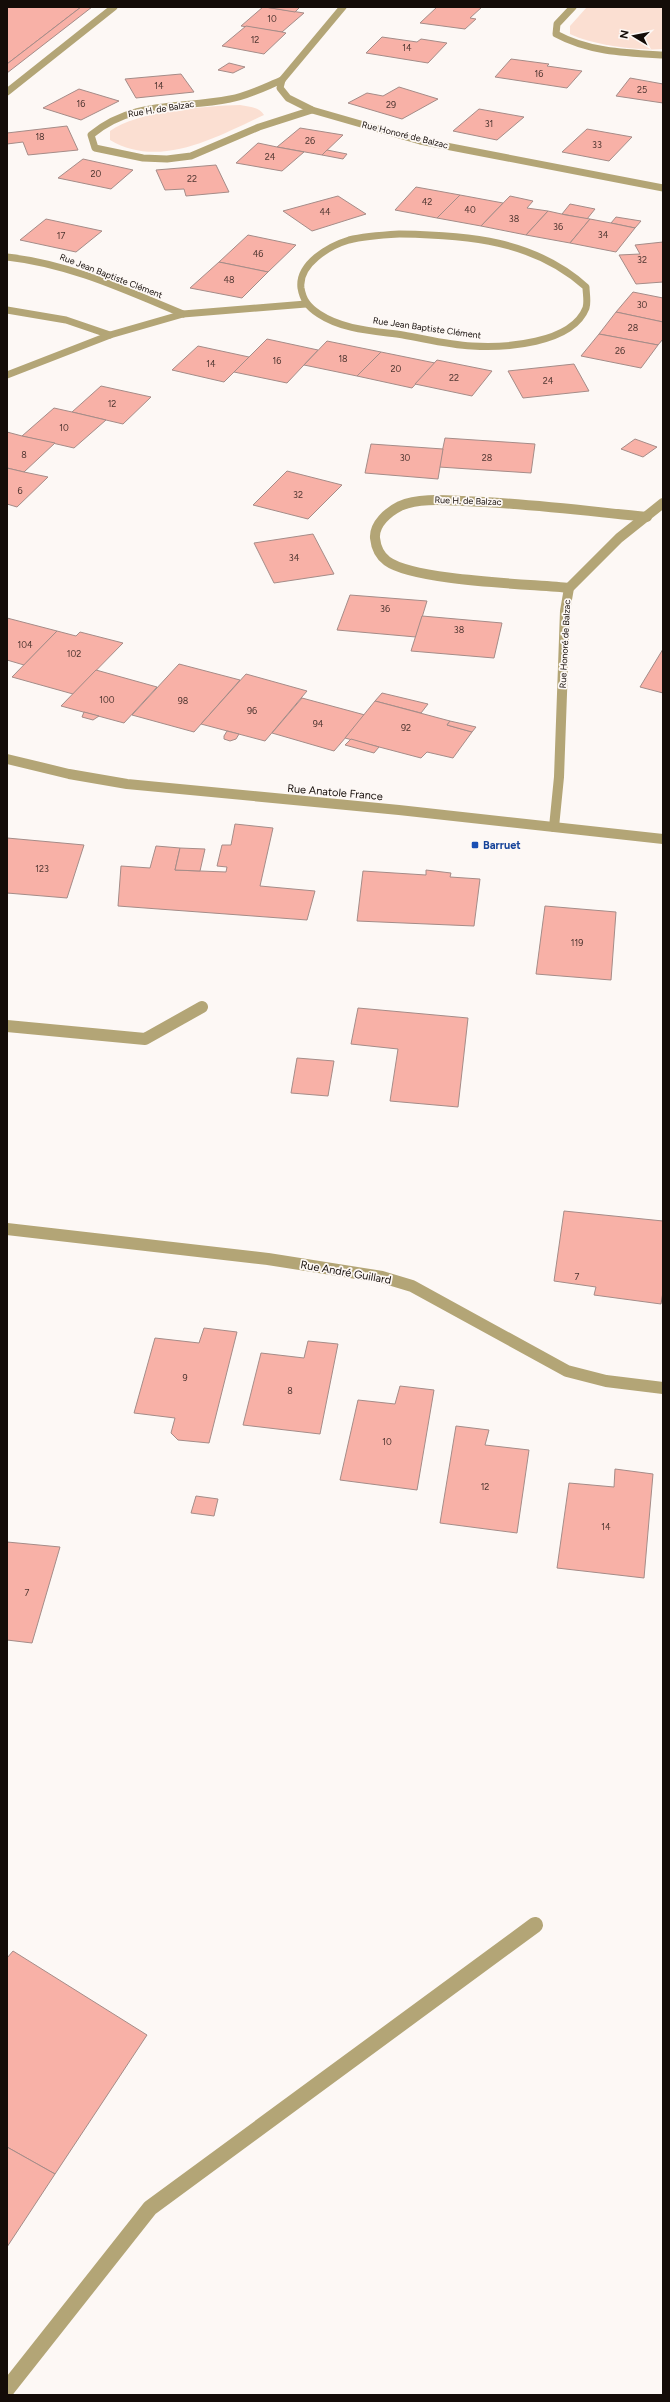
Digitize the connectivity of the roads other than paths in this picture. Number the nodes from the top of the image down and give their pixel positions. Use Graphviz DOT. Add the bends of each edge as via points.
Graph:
graph roads {
  1 [pos="114,7"];
  2 [pos="343,7"];
  3 [pos="573,7"];
  4 [pos="663,55"];
  5 [pos="282,80"];
  6 [pos="7,92"];
  7 [pos="312,110"];
  8 [pos="663,188"];
  9 [pos="7,257"];
  10 [pos="306,304"];
  11 [pos="7,310"];
  12 [pos="183,314"];
  13 [pos="110,335"];
  14 [pos="7,375"];
  15 [pos="663,503"];
  16 [pos="647,516"];
  17 [pos="569,588"];
  18 [pos="7,759"];
  19 [pos="554,827"];
  20 [pos="663,839"];
  21 [pos="202,1007"];
  22 [pos="7,1026"];
  23 [pos="7,1229"];
  24 [pos="663,1388"];
  25 [pos="535,1925"];
  26 [pos="7,2389"];
  1 -- 6 [label="street"];
  2 -- 5 [label="street"];
  3 -- 4 [label="street" via="557,24 556,34 566,41"];
  5 -- 7 [label="street, Rue Honoré de Balzac" via="280,88 288,98"];
  5 -- 7 [label="street, Rue H. de Balzac" via="233,99 125,114 102,123 91,135 95,148 142,159 169,159 193,155 243,133"];
  7 -- 8 [label="street, Rue Honoré de Balzac" via="420,141"];
  9 -- 12 [label="street, Rue Jean Baptiste Clément" via="27,258 64,267"];
  10 -- 10 [label="street, Rue Jean Baptiste Clément" via="319,315 370,330 471,346 500,346 538,341 566,330 579,319 586,307 586,287 545,257 515,248 456,237 392,234 354,239 331,247 314,260 302,273 299,287"];
  10 -- 12 [label="street, Rue Jean Baptiste Clément"];
  11 -- 13 [label="street" via="66,320"];
  12 -- 13 [label="street, Rue Jean Baptiste Clément"];
  13 -- 14 [label="street, Rue Jean Baptiste Clément"];
  15 -- 16 [label="street, Rue Honoré de Balzac"];
  16 -- 17 [label="street, Rue Honoré de Balzac" via="619,538"];
  16 -- 17 [label="street, Rue H. de Balzac" via="500,502 432,500 400,506 382,519 375,533 376,548 380,553 387,561 405,570 432,576"];
  17 -- 19 [label="street, Rue Honoré de Balzac" via="565,611 559,777"];
  18 -- 19 [label="street, Rue Anatole France" via="62,773 127,784"];
  19 -- 20 [label="street, Rue Anatole France"];
  21 -- 22 [label="street" via="145,1039"];
  23 -- 24 [label="street, Rue André Guillard" via="268,1259 382,1277 412,1286 567,1371 606,1381"];
  25 -- 26 [label="street" via="150,2208"];
}
